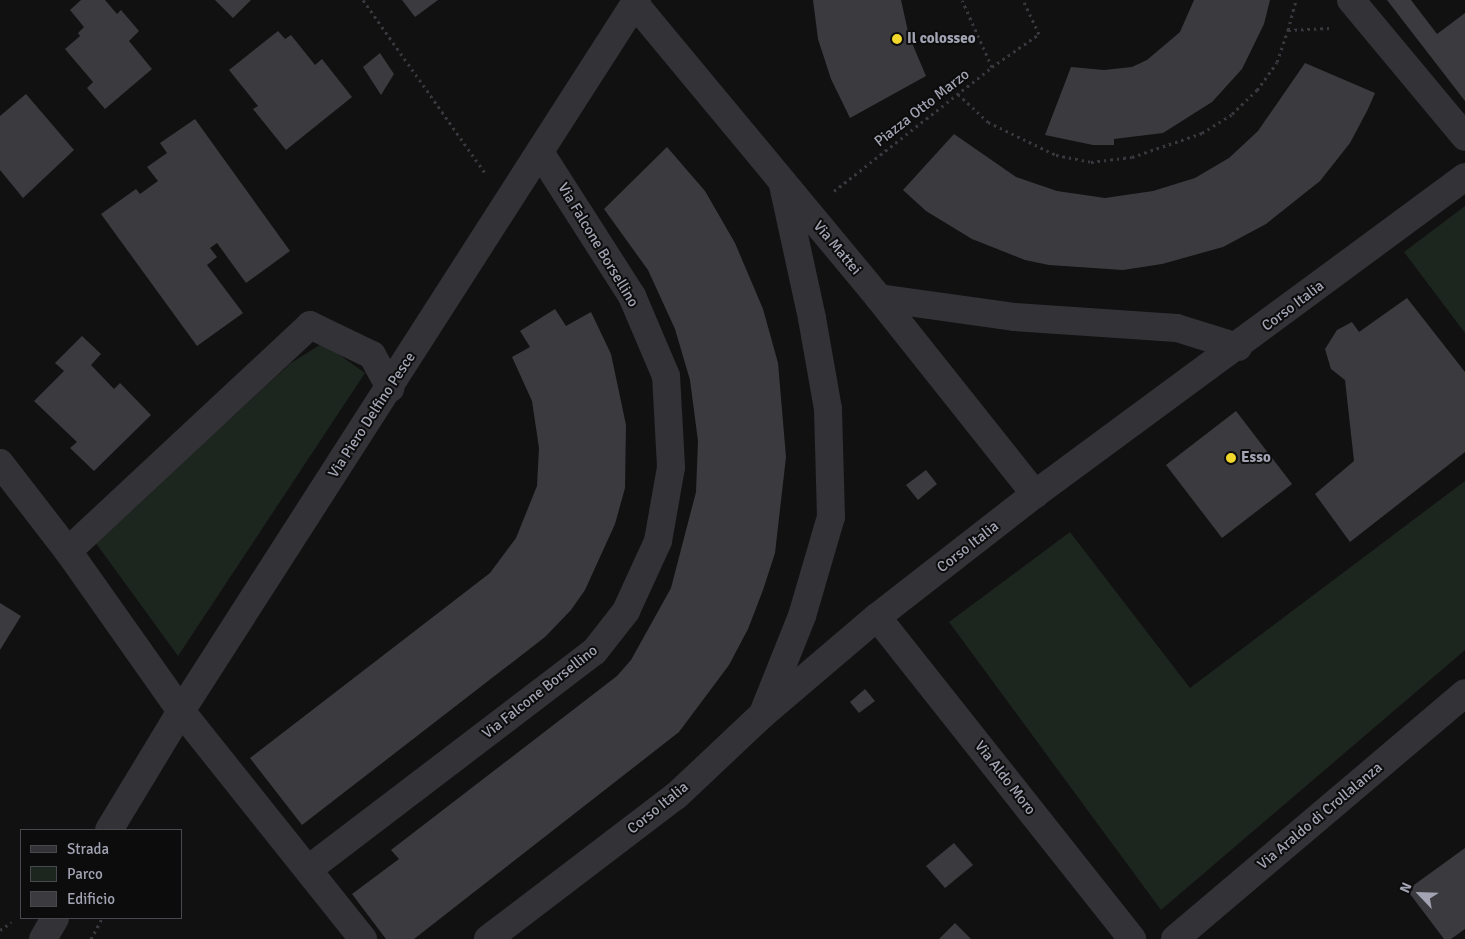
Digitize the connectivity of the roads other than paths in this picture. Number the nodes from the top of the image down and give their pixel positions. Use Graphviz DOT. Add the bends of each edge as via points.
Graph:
graph roads {
  1 [pos="1351,0"];
  2 [pos="636,2"];
  3 [pos="1465,137"];
  4 [pos="540,152"];
  5 [pos="1465,177"];
  6 [pos="782,181"];
  7 [pos="879,298"];
  8 [pos="1238,347"];
  9 [pos="390,388"];
  10 [pos="0,463"];
  11 [pos="1036,494"];
  12 [pos="68,552"];
  13 [pos="877,617"];
  14 [pos="1465,693"];
  15 [pos="181,711"];
  16 [pos="763,714"];
  17 [pos="110,829"];
  18 [pos="310,868"];
  19 [pos="54,919"];
  20 [pos="43,939"];
  21 [pos="363,939"];
  22 [pos="488,939"];
  23 [pos="1132,939"];
  24 [pos="1175,939"];
  1 -- 3 [label="street"];
  2 -- 4 [label="street, Via Piero Delfino Pesce"];
  2 -- 6 [label="street, Via Mattei"];
  4 -- 9 [label="street, Via Piero Delfino Pesce"];
  4 -- 18 [label="street, Via Falcone Borsellino" via="632,296 666,376 672,467 658,541 626,611 594,652"];
  5 -- 8 [label="street, Corso Italia"];
  6 -- 7 [label="street, Via Mattei"];
  6 -- 16 [label="street" via="828,408 831,517 802,616"];
  7 -- 8 [label="street" via="1014,318 1177,328"];
  7 -- 11 [label="street, Via Mattei"];
  8 -- 11 [label="street, Corso Italia"];
  9 -- 12 [label="street" via="372,354 310,325"];
  9 -- 15 [label="street, Via Piero Delfino Pesce"];
  10 -- 12 [label="street"];
  11 -- 13 [label="street, Corso Italia"];
  12 -- 15 [label="street"];
  13 -- 16 [label="street, Corso Italia"];
  13 -- 23 [label="street, Via Aldo Moro"];
  14 -- 24 [label="street, Via Araldo di Crollalanza"];
  15 -- 17 [label="street, Via Piero Delfino Pesce"];
  15 -- 18 [label="street"];
  16 -- 22 [label="street, Corso Italia" via="676,796"];
  18 -- 21 [label="street"];
  19 -- 20 [label="street"];
}
